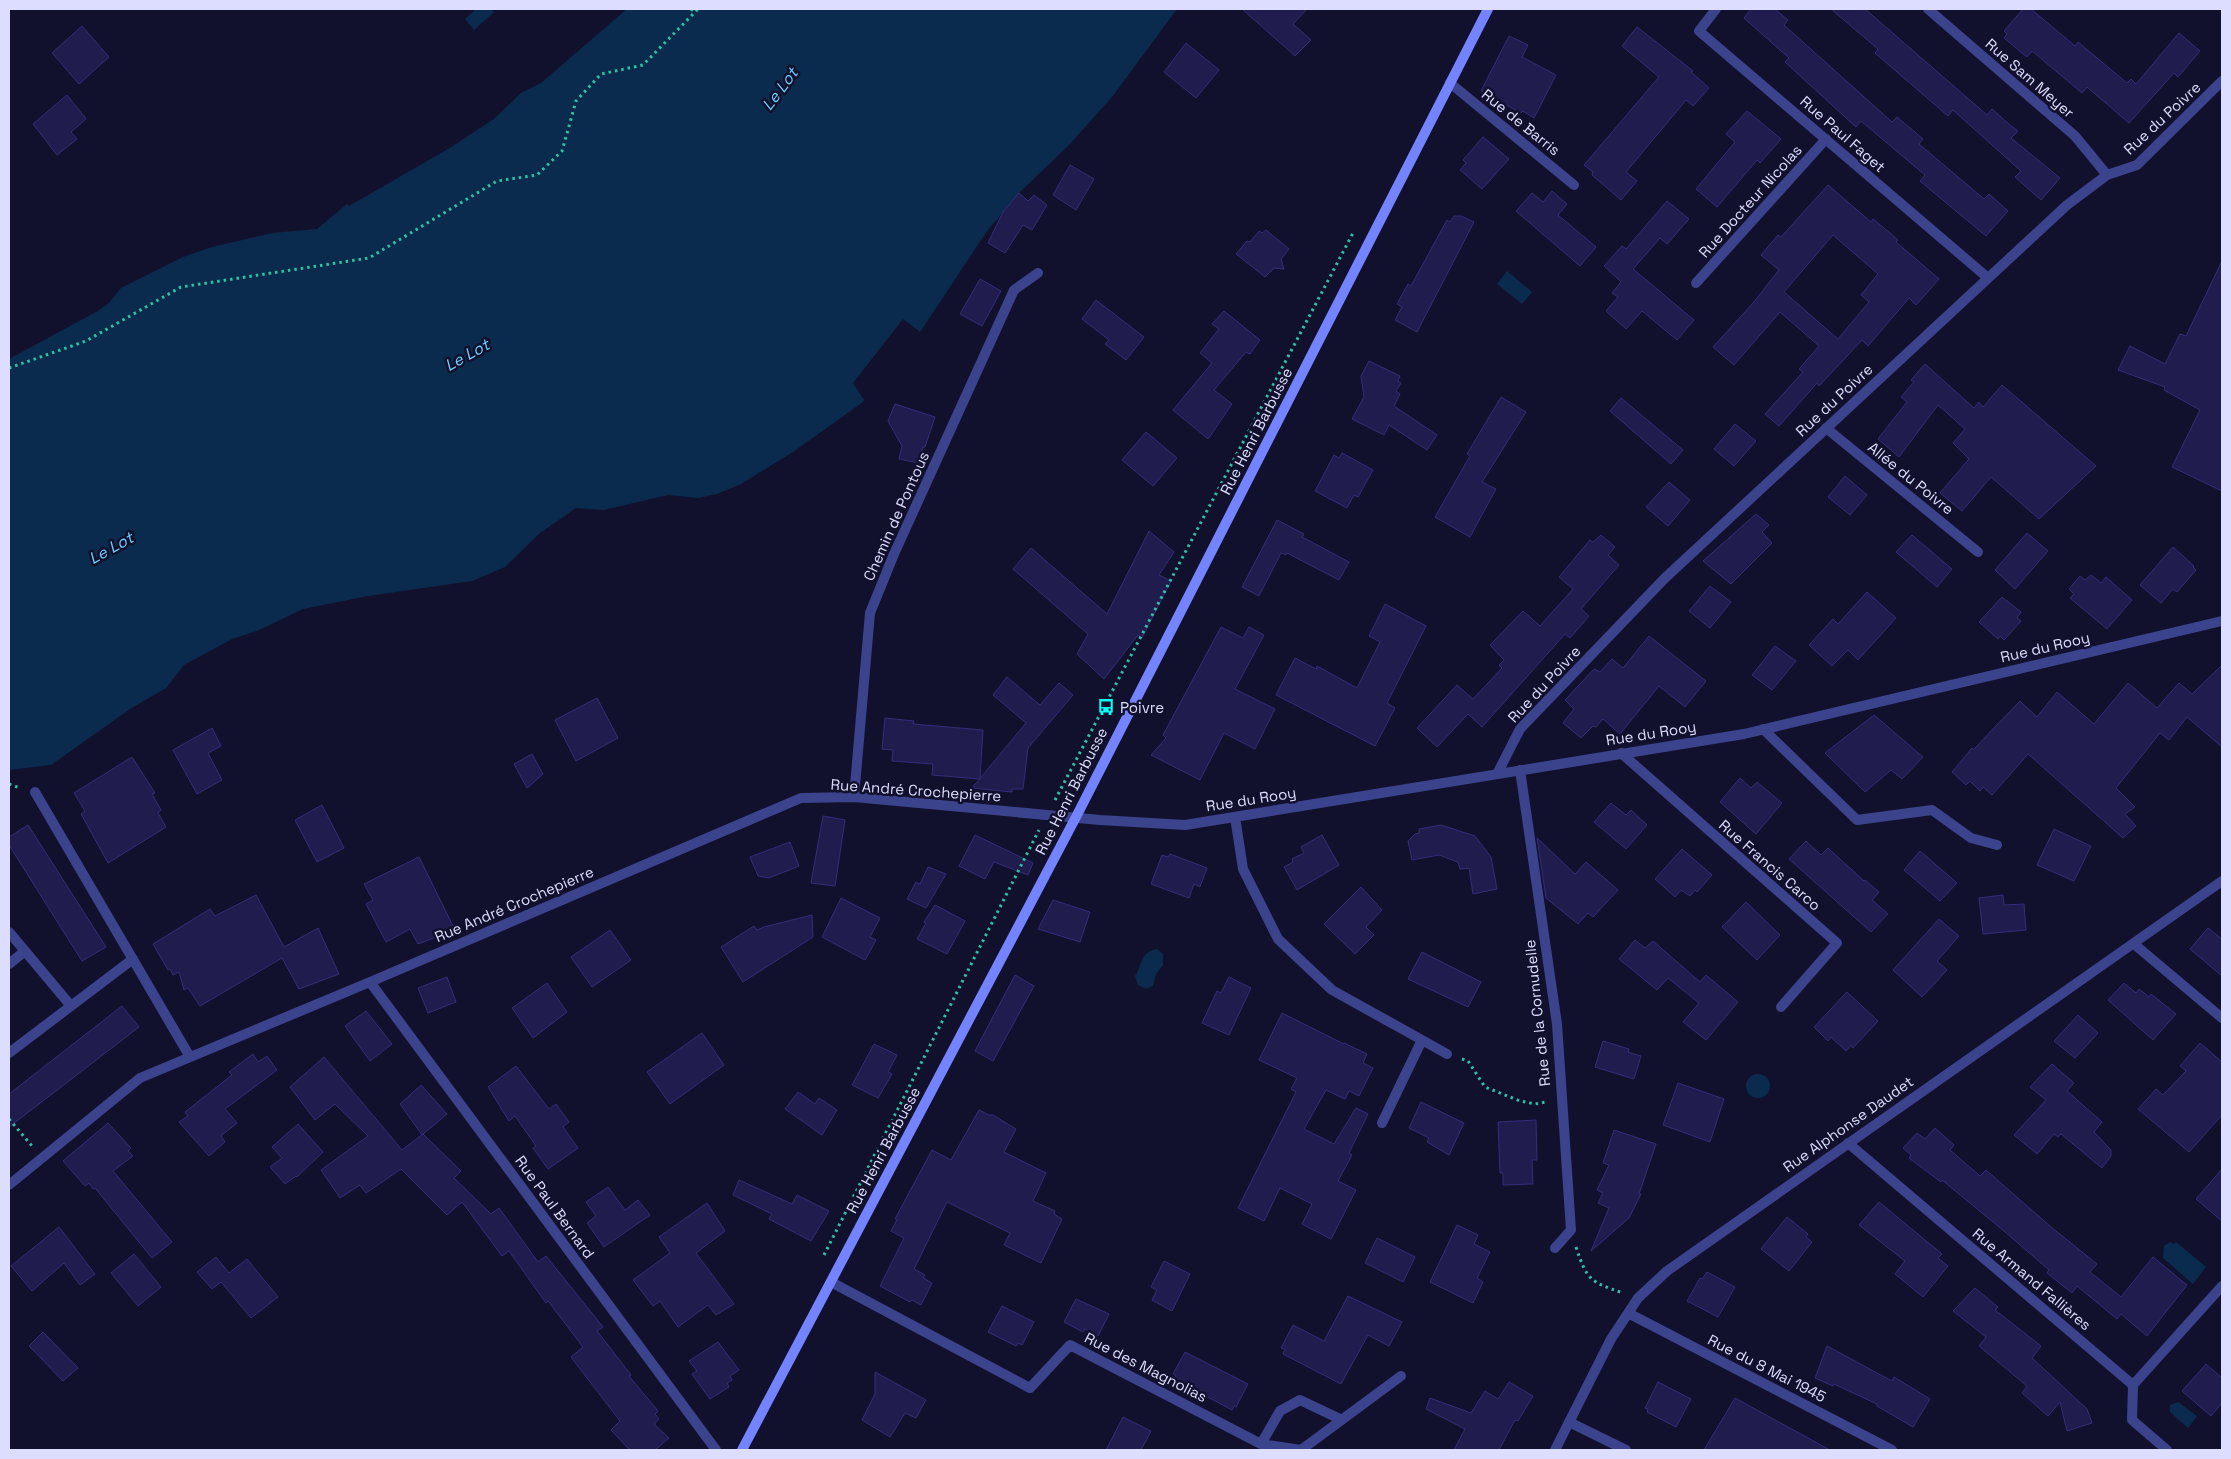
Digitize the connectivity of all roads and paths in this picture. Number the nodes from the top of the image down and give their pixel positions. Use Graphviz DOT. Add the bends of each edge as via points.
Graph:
graph roads {
  1 [pos="691,9"];
  2 [pos="698,9"];
  3 [pos="1488,9"];
  4 [pos="1716,9"];
  5 [pos="1928,9"];
  6 [pos="695,12"];
  7 [pos="2222,81"];
  8 [pos="1450,83"];
  9 [pos="1826,139"];
  10 [pos="2107,176"];
  11 [pos="1574,185"];
  12 [pos="1356,228"];
  13 [pos="1038,273"];
  14 [pos="1988,278"];
  15 [pos="1696,283"];
  16 [pos="9,368"];
  17 [pos="1826,428"];
  18 [pos="1978,552"];
  19 [pos="2222,620"];
  20 [pos="1763,729"];
  21 [pos="1621,753"];
  22 [pos="1520,770"];
  23 [pos="1497,774"];
  24 [pos="35,792"];
  25 [pos="854,797"];
  26 [pos="1047,814"];
  27 [pos="1076,817"];
  28 [pos="1235,817"];
  29 [pos="1998,845"];
  30 [pos="2222,881"];
  31 [pos="9,932"];
  32 [pos="2134,944"];
  33 [pos="25,951"];
  34 [pos="133,959"];
  35 [pos="9,964"];
  36 [pos="370,982"];
  37 [pos="71,1006"];
  38 [pos="1781,1007"];
  39 [pos="2222,1018"];
  40 [pos="1422,1040"];
  41 [pos="9,1053"];
  42 [pos="1447,1054"];
  43 [pos="190,1057"];
  44 [pos="1562,1098"];
  45 [pos="9,1118"];
  46 [pos="1382,1122"];
  47 [pos="1848,1143"];
  48 [pos="42,1157"];
  49 [pos="9,1185"];
  50 [pos="1571,1230"];
  51 [pos="1555,1248"];
  52 [pos="823,1256"];
  53 [pos="831,1282"];
  54 [pos="2222,1286"];
  55 [pos="1638,1298"];
  56 [pos="1628,1313"];
  57 [pos="1401,1376"];
  58 [pos="2134,1385"];
  59 [pos="1340,1419"];
  60 [pos="1569,1422"];
  61 [pos="1262,1444"];
  62 [pos="716,1450"];
  63 [pos="742,1450"];
  64 [pos="1555,1450"];
  65 [pos="1626,1450"];
  66 [pos="1892,1450"];
  67 [pos="2167,1450"];
  1 -- 6 [label="path"];
  2 -- 6 [label="path"];
  3 -- 8 [label="main road, Rue Henri Barbusse"];
  4 -- 9 [label="street, Rue Paul Faget" via="1699,31"];
  5 -- 10 [label="street, Rue Sam Meyer" via="2074,136"];
  6 -- 16 [label="path" via="643,65 601,74 576,101 562,151 537,175 497,181 369,258 181,287 86,341"];
  7 -- 10 [label="street, Rue du Poivre" via="2136,165"];
  8 -- 11 [label="street, Rue de Barris"];
  8 -- 27 [label="main road, Rue Henri Barbusse"];
  9 -- 14 [label="street, Rue Paul Faget"];
  9 -- 15 [label="street, Rue Docteur Nicolas"];
  10 -- 14 [label="street, Rue du Poivre" via="2067,205"];
  12 -- 26 [label="path"];
  13 -- 25 [label="street, Chemin de Pontous" via="1014,290 870,613"];
  14 -- 17 [label="street, Rue du Poivre"];
  17 -- 18 [label="street, Allée du Poivre"];
  17 -- 23 [label="street, Rue du Poivre" via="1665,578 1520,729"];
  19 -- 20 [label="street, Rue du Rooy"];
  20 -- 21 [label="street, Rue du Rooy"];
  20 -- 29 [label="street" via="1856,820 1932,810 1971,838"];
  21 -- 22 [label="street, Rue du Rooy"];
  21 -- 38 [label="street, Rue Francis Carco" via="1837,944"];
  22 -- 23 [label="street, Rue du Rooy"];
  22 -- 44 [label="street, Rue de la Cornudelle" via="1556,1024"];
  23 -- 28 [label="street, Rue du Rooy"];
  24 -- 34 [label="street"];
  25 -- 26 [label="street, Rue André Crochepierre"];
  25 -- 36 [label="street, Rue André Crochepierre" via="801,798"];
  26 -- 27 [label="street, Rue André Crochepierre"];
  26 -- 52 [label="path"];
  27 -- 28 [label="street, Rue du Rooy" via="1185,825"];
  27 -- 53 [label="main road, Rue Henri Barbusse"];
  28 -- 40 [label="street" via="1243,869 1278,939 1332,990"];
  30 -- 32 [label="street, Rue Alphonse Daudet"];
  31 -- 33 [label="street"];
  32 -- 39 [label="street"];
  32 -- 47 [label="street, Rue Alphonse Daudet"];
  33 -- 35 [label="street"];
  33 -- 37 [label="street"];
  34 -- 37 [label="street"];
  34 -- 43 [label="street"];
  36 -- 43 [label="street, Rue André Crochepierre"];
  36 -- 62 [label="street, Rue Paul Bernard"];
  37 -- 41 [label="street"];
  40 -- 42 [label="street"];
  40 -- 46 [label="street"];
  42 -- 44 [label="path" via="1468,1061 1485,1086 1507,1097 1535,1104"];
  43 -- 48 [label="street, Rue André Crochepierre" via="140,1078"];
  44 -- 50 [label="street, Rue de la Cornudelle"];
  45 -- 48 [label="path"];
  47 -- 55 [label="street, Rue Alphonse Daudet" via="1667,1271"];
  47 -- 58 [label="street, Rue Armand Fallières"];
  48 -- 49 [label="street, Rue André Crochepierre"];
  50 -- 51 [label="street"];
  50 -- 55 [label="path" via="1588,1276 1595,1283"];
  53 -- 61 [label="street, Rue des Magnolias" via="1030,1388 1070,1345"];
  53 -- 63 [label="main road, Rue Henri Barbusse"];
  54 -- 58 [label="street"];
  55 -- 56 [label="street, Rue Alphonse Daudet"];
  56 -- 60 [label="street, Rue Alphonse Daudet" via="1611,1339"];
  56 -- 66 [label="street, Rue du 8 Mai 1945"];
  57 -- 59 [label="street, Rue des Magnolias"];
  58 -- 67 [label="street" via="2132,1420"];
  59 -- 61 [label="street, Rue des Magnolias" via="1301,1450"];
  59 -- 61 [label="street" via="1300,1400 1280,1411"];
  60 -- 64 [label="street, Rue Alphonse Daudet"];
  60 -- 65 [label="street"];
}
